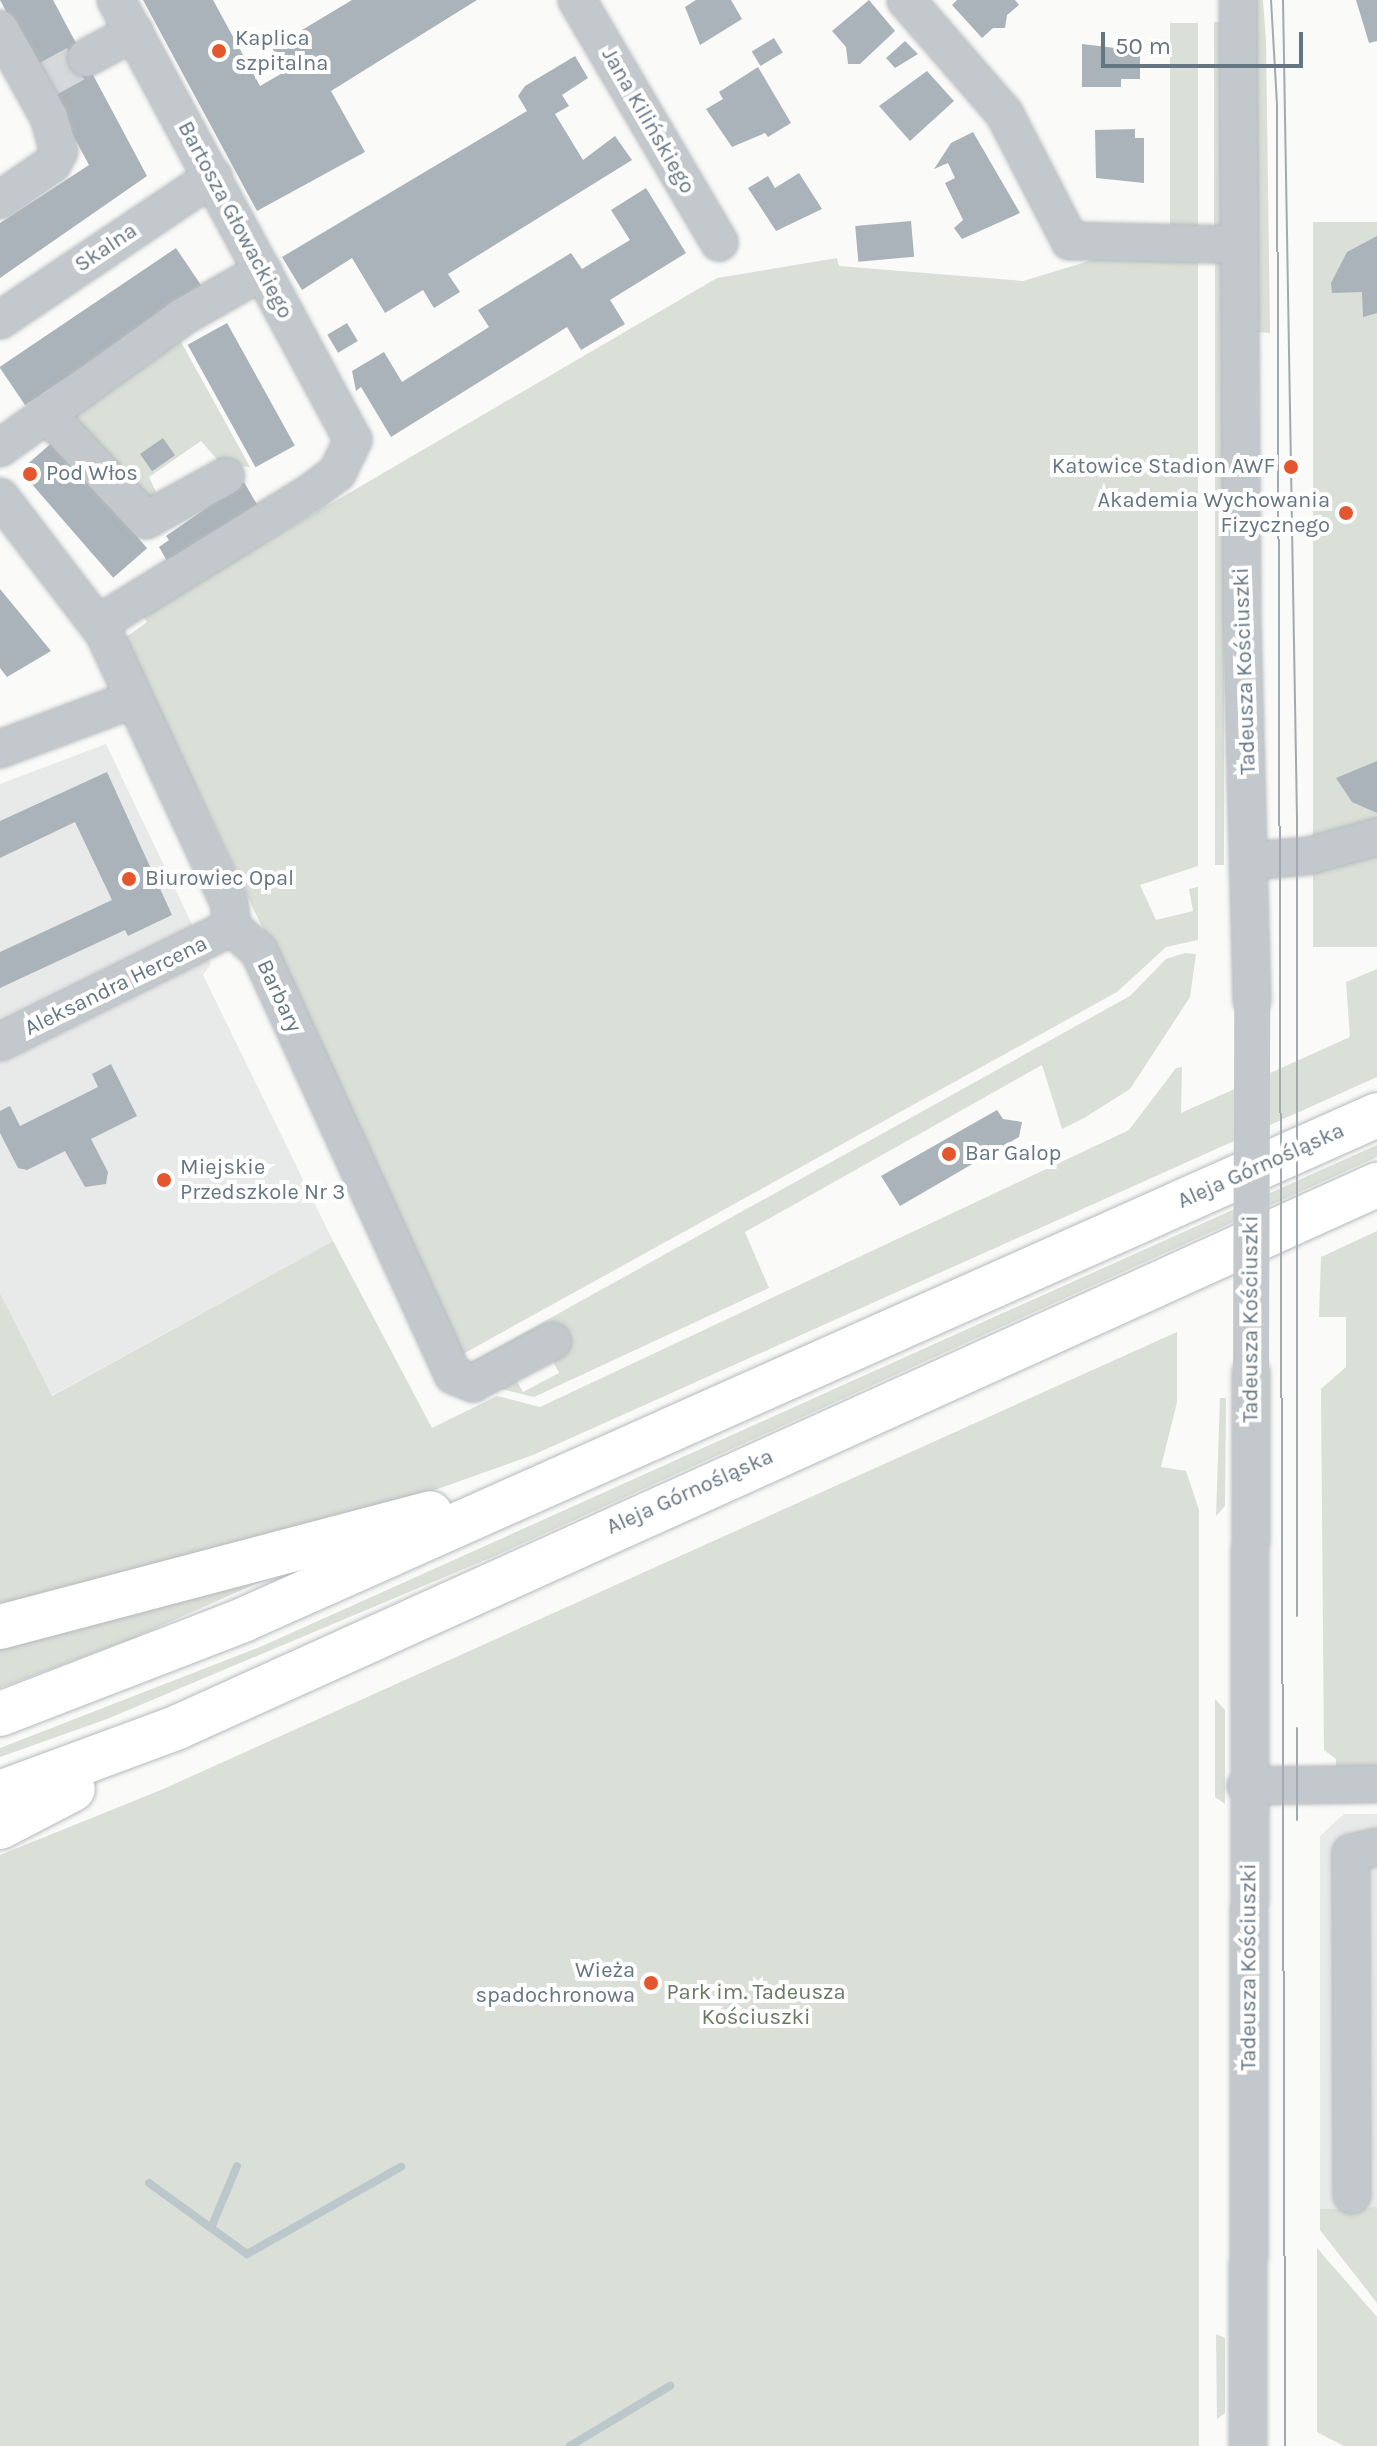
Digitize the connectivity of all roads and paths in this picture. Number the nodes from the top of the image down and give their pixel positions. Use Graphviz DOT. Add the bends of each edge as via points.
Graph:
graph roads {
  1 [pos="116,0"];
  2 [pos="577,0"];
  3 [pos="906,0"];
  4 [pos="1238,0"];
  5 [pos="0,29"];
  6 [pos="134,32"];
  7 [pos="86,58"];
  8 [pos="213,177"];
  9 [pos="0,200"];
  10 [pos="719,242"];
  11 [pos="1240,245"];
  12 [pos="263,271"];
  13 [pos="0,320"];
  14 [pos="46,413"];
  15 [pos="0,448"];
  16 [pos="226,476"];
  17 [pos="0,497"];
  18 [pos="98,624"];
  19 [pos="134,699"];
  20 [pos="0,749"];
  21 [pos="1377,837"];
  22 [pos="1251,861"];
  23 [pos="232,927"];
  24 [pos="0,1042"];
  25 [pos="1377,1115"];
  26 [pos="1377,1185"];
  27 [pos="553,1341"];
  28 [pos="567,1476"];
  29 [pos="0,1627"];
  30 [pos="0,1714"];
  31 [pos="178,1727"];
  32 [pos="1377,1784"];
  33 [pos="1246,1786"];
  34 [pos="0,1793"];
  35 [pos="0,1827"];
  36 [pos="1377,1847"];
  37 [pos="1365,2106"];
  38 [pos="1352,2195"];
  39 [pos="1248,2446"];
  1 -- 6 [label="street, Bartosza Głowackiego"];
  2 -- 10 [label="street, Jana Kilińskiego"];
  3 -- 11 [label="street" via="1004,113 1070,241"];
  4 -- 11 [label="street, Tadeusza Kościuszki"];
  5 -- 9 [label="street" via="38,84 54,129 57,159"];
  6 -- 7 [label="street"];
  6 -- 8 [label="street, Bartosza Głowackiego"];
  8 -- 12 [label="street, Bartosza Głowackiego"];
  8 -- 13 [label="street, Skalna"];
  11 -- 22 [label="street, Tadeusza Kościuszki"];
  12 -- 14 [label="street" via="182,317"];
  12 -- 18 [label="street, Bartosza Głowackiego" via="353,440 337,473 313,491"];
  14 -- 15 [label="street"];
  14 -- 16 [label="street" via="146,520"];
  17 -- 18 [label="street"];
  18 -- 19 [label="street"];
  19 -- 20 [label="street"];
  19 -- 23 [label="street" via="229,902"];
  21 -- 22 [label="street" via="1308,856"];
  22 -- 33 [label="street, Tadeusza Kościuszki, bridge"];
  23 -- 24 [label="street, Aleksandra Hercena"];
  23 -- 27 [label="street, Barbary" via="259,951 453,1375 473,1383"];
  25 -- 28 [label="highway, Aleja Górnośląska"];
  26 -- 31 [label="highway, Aleja Górnośląska"];
  28 -- 29 [label="highway"];
  28 -- 30 [label="highway, Aleja Górnośląska" via="142,1662"];
  31 -- 34 [label="highway, Aleja Górnośląska"];
  31 -- 35 [label="highway"];
  32 -- 33 [label="street"];
  33 -- 39 [label="street, Tadeusza Kościuszki"];
  36 -- 37 [label="street" via="1351,1853"];
  37 -- 38 [label="street"];
}
